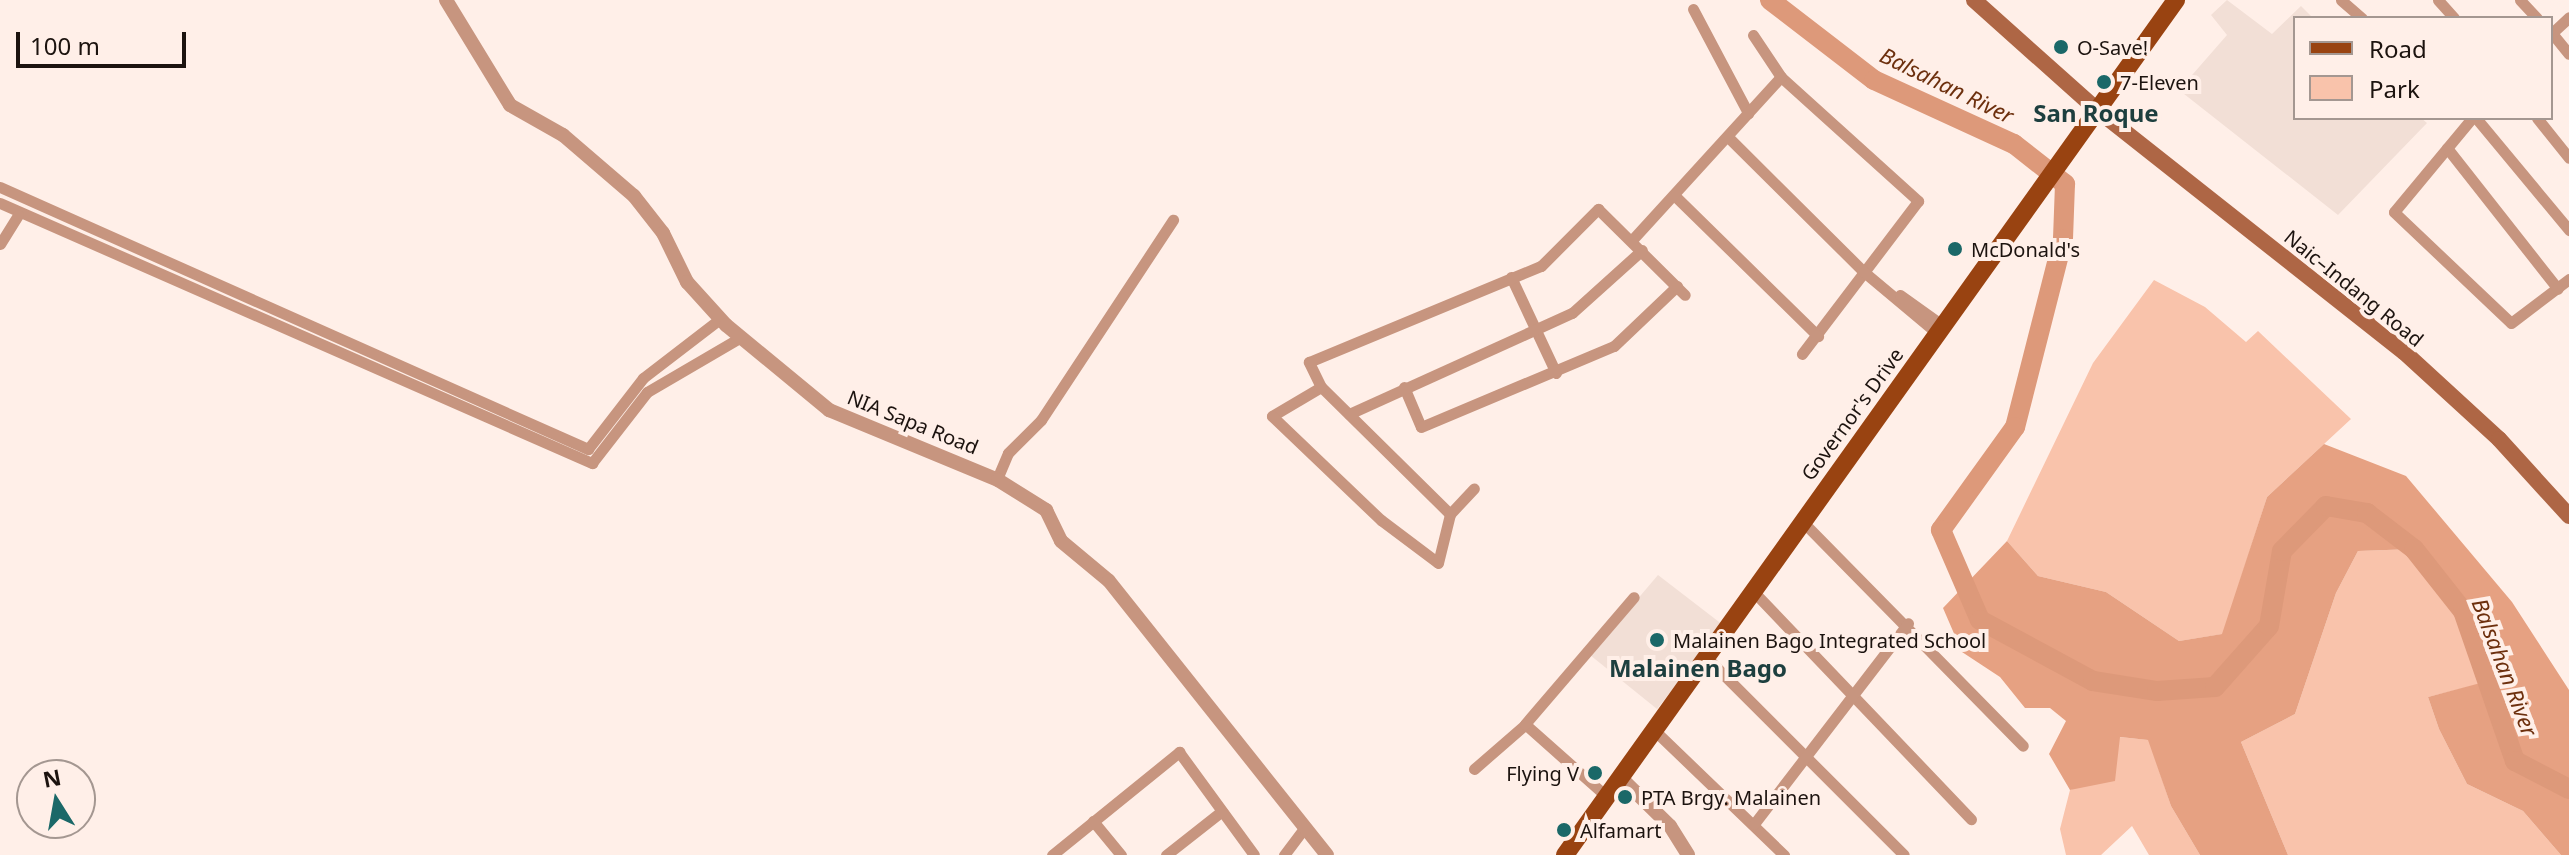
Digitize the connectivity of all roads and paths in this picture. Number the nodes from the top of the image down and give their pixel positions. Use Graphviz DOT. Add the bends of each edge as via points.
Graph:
graph roads {
  1 [pos="446,0"];
  2 [pos="1974,0"];
  3 [pos="2176,0"];
  4 [pos="2341,0"];
  5 [pos="2438,0"];
  6 [pos="2520,0"];
  7 [pos="1693,9"];
  8 [pos="2360,16"];
  9 [pos="2452,16"];
  10 [pos="2535,16"];
  11 [pos="2569,17"];
  12 [pos="2553,31"];
  13 [pos="1753,35"];
  14 [pos="2553,35"];
  15 [pos="2569,54"];
  16 [pos="1781,77"];
  17 [pos="2096,109"];
  18 [pos="1748,113"];
  19 [pos="2472,120"];
  20 [pos="2476,120"];
  21 [pos="2539,120"];
  22 [pos="1728,137"];
  23 [pos="2447,148"];
  24 [pos="2569,158"];
  25 [pos="0,187"];
  26 [pos="1676,197"];
  27 [pos="0,203"];
  28 [pos="18,215"];
  29 [pos="1173,220"];
  30 [pos="2569,230"];
  31 [pos="1632,240"];
  32 [pos="0,244"];
  33 [pos="1642,250"];
  34 [pos="1864,272"];
  35 [pos="1511,277"];
  36 [pos="2569,279"];
  37 [pos="2558,289"];
  38 [pos="720,319"];
  39 [pos="1934,325"];
  40 [pos="1535,330"];
  41 [pos="1818,336"];
  42 [pos="741,337"];
  43 [pos="1802,354"];
  44 [pos="651,371"];
  45 [pos="1556,373"];
  46 [pos="662,384"];
  47 [pos="1321,387"];
  48 [pos="1404,387"];
  49 [pos="1349,414"];
  50 [pos="588,449"];
  51 [pos="592,463"];
  52 [pos="997,479"];
  53 [pos="1474,488"];
  54 [pos="1450,514"];
  55 [pos="2569,516"];
  56 [pos="1802,521"];
  57 [pos="1752,590"];
  58 [pos="1634,597"];
  59 [pos="1908,623"];
  60 [pos="1705,656"];
  61 [pos="1854,693"];
  62 [pos="1527,723"];
  63 [pos="1653,729"];
  64 [pos="2023,746"];
  65 [pos="1806,757"];
  66 [pos="1474,769"];
  67 [pos="1620,777"];
  68 [pos="1606,796"];
  69 [pos="1222,811"];
  70 [pos="1971,819"];
  71 [pos="1093,821"];
  72 [pos="1754,824"];
  73 [pos="1305,827"];
  74 [pos="1323,854"];
  75 [pos="1052,855"];
  76 [pos="1121,855"];
  77 [pos="1166,855"];
  78 [pos="1254,855"];
  79 [pos="1284,855"];
  80 [pos="1565,855"];
  81 [pos="1688,855"];
  82 [pos="1784,855"];
  83 [pos="1904,855"];
  1 -- 38 [label="street, NIA Sapa Road" via="510,105 563,135 634,196 663,233 687,282"];
  2 -- 17 [label="main road, Naic–Indang Road"];
  3 -- 17 [label="main road, Governor's Drive"];
  4 -- 8 [label="street"];
  5 -- 9 [label="street"];
  6 -- 10 [label="street"];
  7 -- 18 [label="street"];
  11 -- 12 [label="street"];
  13 -- 16 [label="street"];
  14 -- 15 [label="street"];
  16 -- 18 [label="street"];
  16 -- 34 [label="street" via="1918,201"];
  17 -- 39 [label="main road, Governor's Drive"];
  17 -- 55 [label="main road, Naic–Indang Road" via="2404,352 2499,439"];
  18 -- 22 [label="street"];
  19 -- 23 [label="street"];
  20 -- 30 [label="street"];
  21 -- 24 [label="street"];
  22 -- 26 [label="street"];
  22 -- 34 [label="street"];
  23 -- 37 [label="street"];
  23 -- 37 [label="street" via="2394,212 2511,323"];
  25 -- 50 [label="street"];
  26 -- 31 [label="street"];
  26 -- 41 [label="street"];
  27 -- 28 [label="street"];
  28 -- 32 [label="street"];
  28 -- 51 [label="street" via="131,258"];
  29 -- 52 [label="street" via="1041,420 1008,453"];
  31 -- 33 [label="street"];
  31 -- 35 [label="street" via="1598,209 1541,266"];
  33 -- 40 [label="street" via="1572,313"];
  33 -- 45 [label="street" via="1681,290 1614,346"];
  34 -- 39 [label="street"];
  34 -- 41 [label="street"];
  35 -- 40 [label="street"];
  35 -- 47 [label="street" via="1309,362"];
  36 -- 37 [label="street"];
  38 -- 42 [label="street, NIA Sapa Road"];
  38 -- 44 [label="street"];
  39 -- 56 [label="main road, Governor's Drive"];
  40 -- 45 [label="street"];
  40 -- 48 [label="street"];
  41 -- 43 [label="street"];
  42 -- 46 [label="street"];
  42 -- 52 [label="street, NIA Sapa Road" via="829,410"];
  44 -- 46 [label="street"];
  44 -- 50 [label="street"];
  45 -- 48 [label="street" via="1421,427"];
  46 -- 51 [label="street" via="647,392"];
  47 -- 49 [label="street"];
  47 -- 54 [label="street" via="1272,416 1381,520 1438,563"];
  48 -- 49 [label="street"];
  49 -- 54 [label="street"];
  50 -- 51 [label="street"];
  52 -- 73 [label="street, NIA Sapa Road" via="1046,510 1061,541 1109,581"];
  53 -- 54 [label="street"];
  56 -- 57 [label="main road, Governor's Drive"];
  56 -- 59 [label="street"];
  57 -- 60 [label="main road, Governor's Drive"];
  57 -- 61 [label="street"];
  58 -- 62 [label="street"];
  59 -- 61 [label="street"];
  59 -- 64 [label="street"];
  60 -- 63 [label="main road, Governor's Drive"];
  60 -- 65 [label="street"];
  61 -- 65 [label="street"];
  61 -- 70 [label="street"];
  62 -- 66 [label="street"];
  62 -- 68 [label="street"];
  63 -- 67 [label="main road, Governor's Drive"];
  63 -- 72 [label="street"];
  65 -- 72 [label="street"];
  65 -- 83 [label="street"];
  67 -- 68 [label="main road, Governor's Drive"];
  67 -- 81 [label="street" via="1670,826"];
  68 -- 80 [label="main road, Governor's Drive"];
  69 -- 71 [label="street" via="1179,752"];
  69 -- 77 [label="street"];
  69 -- 78 [label="street"];
  71 -- 75 [label="street"];
  71 -- 76 [label="street"];
  72 -- 82 [label="street"];
  73 -- 74 [label="street, NIA Sapa Road"];
  73 -- 79 [label="street"];
}
